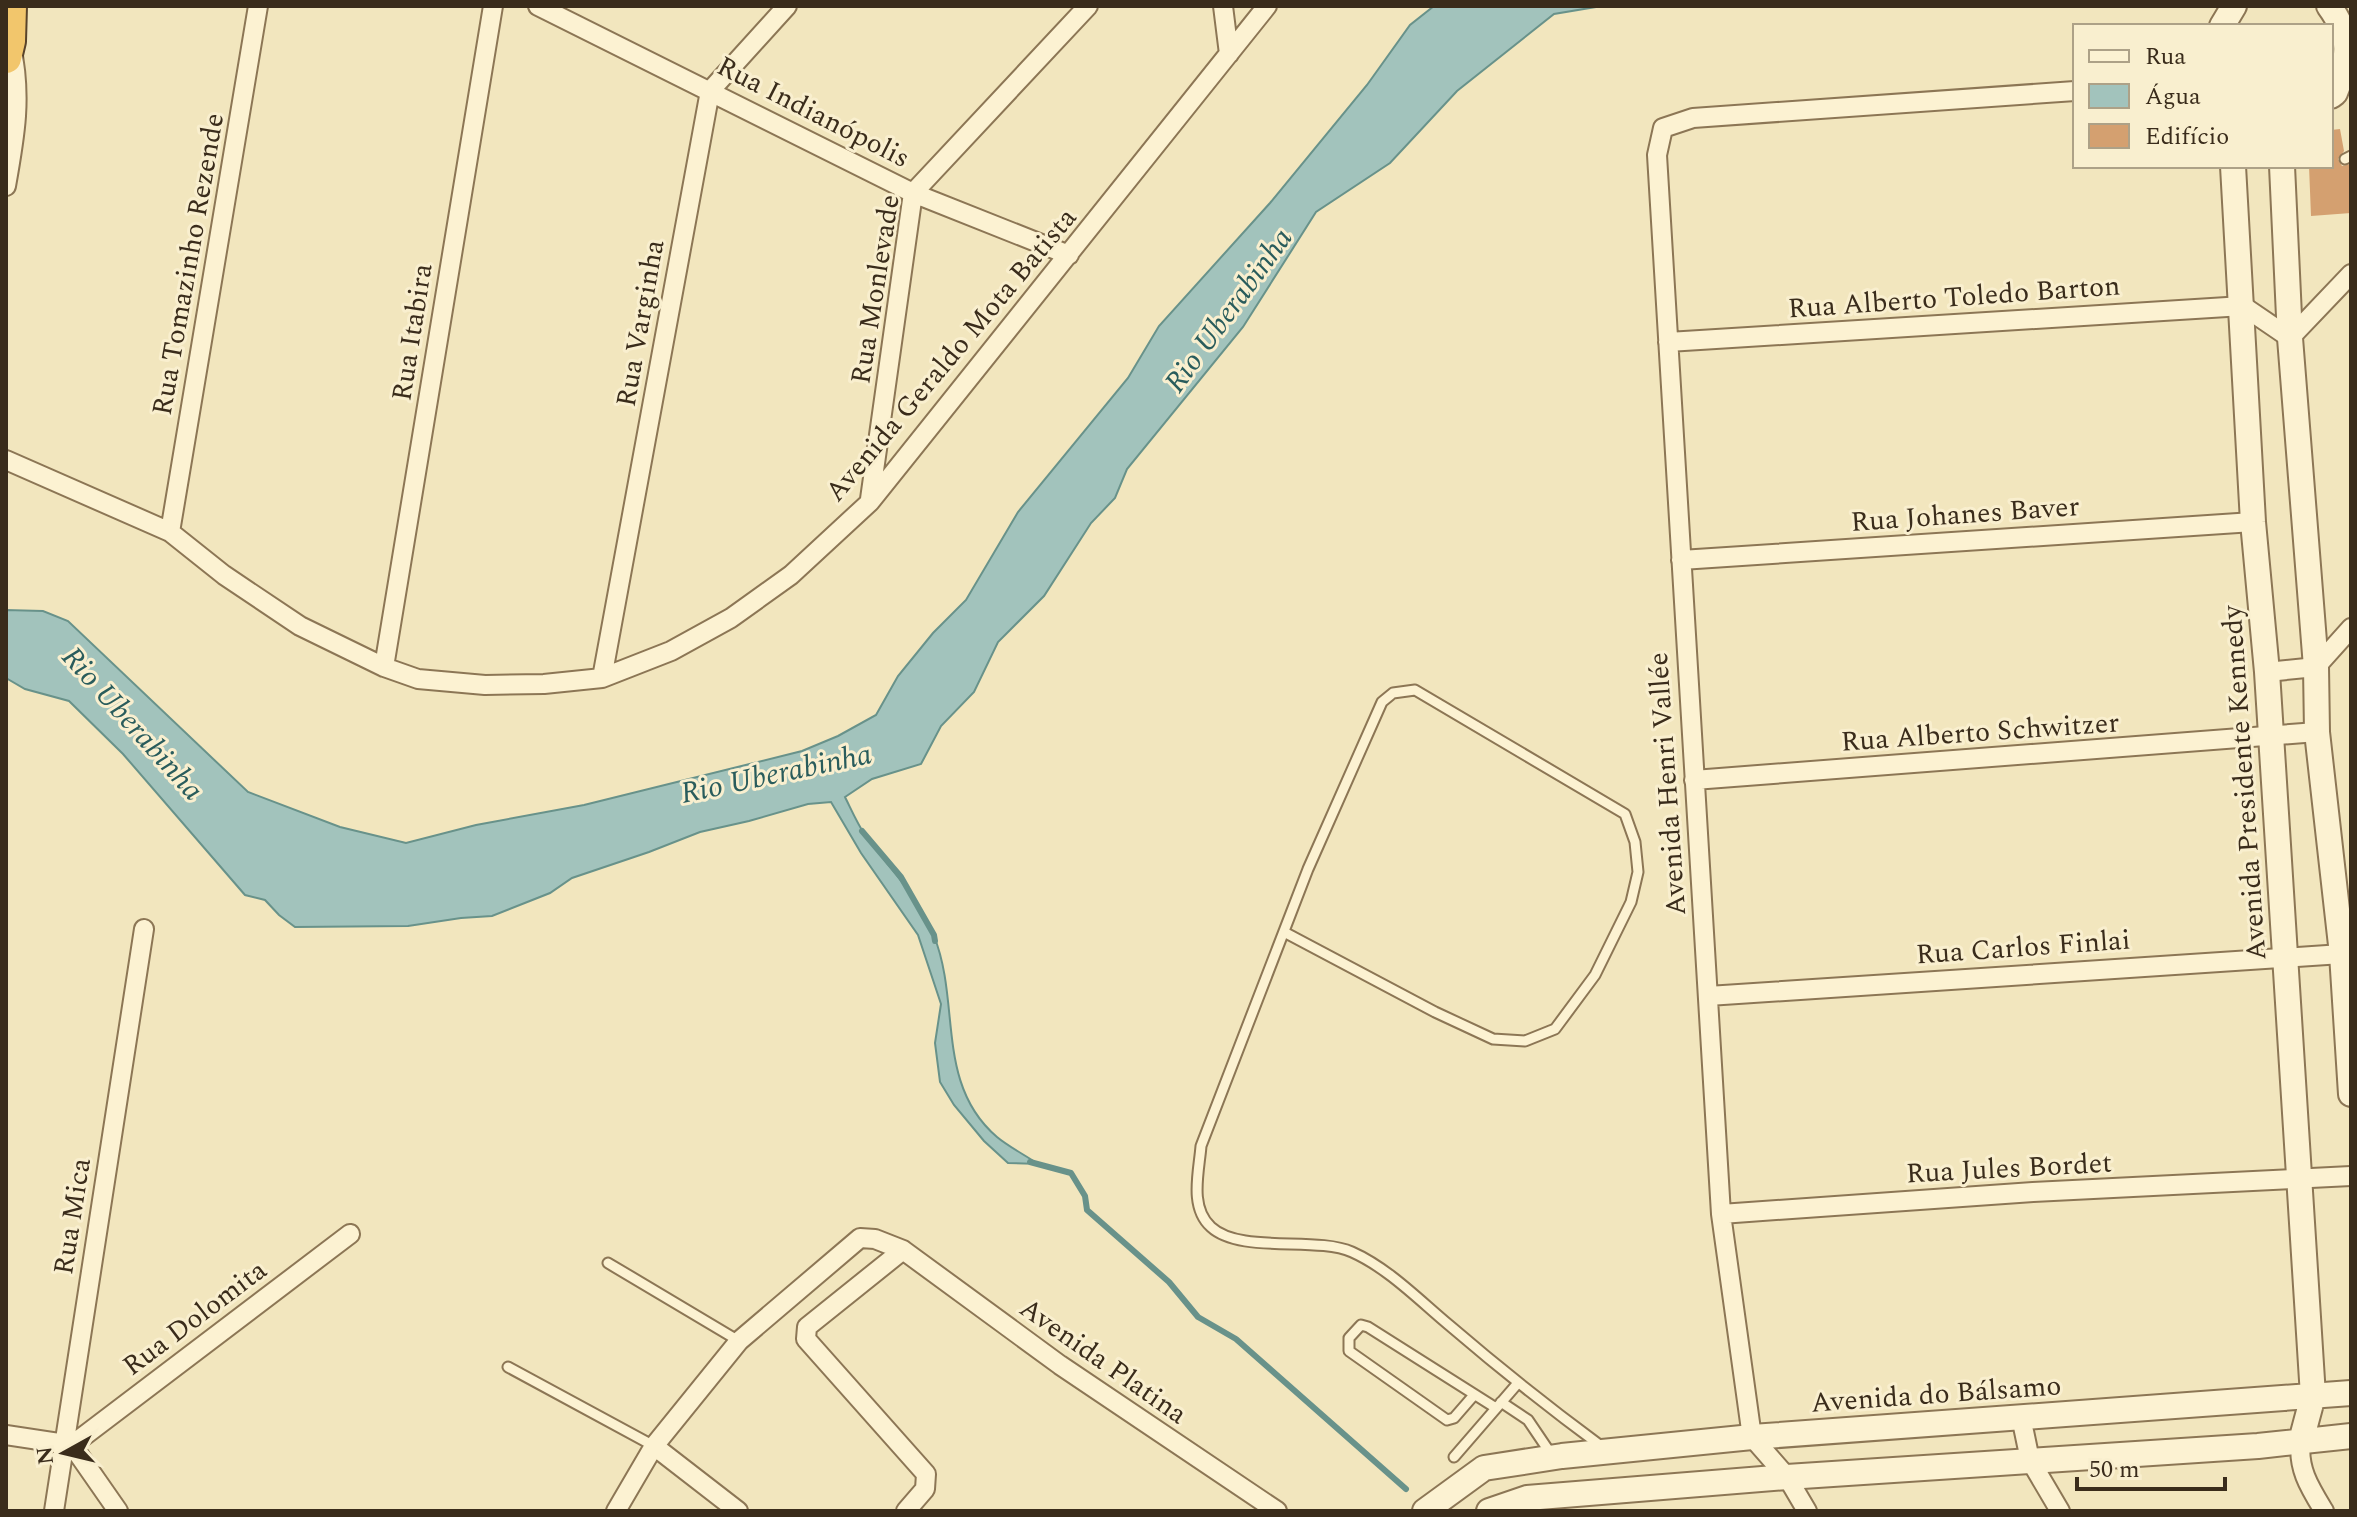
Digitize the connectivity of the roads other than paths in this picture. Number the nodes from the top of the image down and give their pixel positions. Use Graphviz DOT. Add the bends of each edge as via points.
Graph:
graph roads {
  1 [pos="258,6"];
  2 [pos="493,6"];
  3 [pos="538,6"];
  4 [pos="787,6"];
  5 [pos="1088,6"];
  6 [pos="1223,6"];
  7 [pos="1267,6"];
  8 [pos="2234,6"];
  9 [pos="2329,6"];
  10 [pos="2223,24"];
  11 [pos="2351,25"];
  12 [pos="10,31"];
  13 [pos="1229,54"];
  14 [pos="710,91"];
  15 [pos="2073,91"];
  16 [pos="2339,98"];
  17 [pos="2233,168"];
  18 [pos="2282,168"];
  19 [pos="6,186"];
  20 [pos="913,193"];
  21 [pos="1069,255"];
  22 [pos="2351,274"];
  23 [pos="2243,306"];
  24 [pos="2290,338"];
  25 [pos="1668,342"];
  26 [pos="6,460"];
  27 [pos="870,502"];
  28 [pos="2253,522"];
  29 [pos="170,532"];
  30 [pos="1681,560"];
  31 [pos="2351,628"];
  32 [pos="384,667"];
  33 [pos="2316,667"];
  34 [pos="2267,672"];
  35 [pos="602,678"];
  36 [pos="2317,732"];
  37 [pos="2271,737"];
  38 [pos="1694,780"];
  39 [pos="144,929"];
  40 [pos="1284,932"];
  41 [pos="2346,952"];
  42 [pos="2285,957"];
  43 [pos="1708,996"];
  44 [pos="2350,1043"];
  45 [pos="2351,1094"];
  46 [pos="2351,1176"];
  47 [pos="2300,1180"];
  48 [pos="1721,1214"];
  49 [pos="350,1234"];
  50 [pos="903,1250"];
  51 [pos="608,1263"];
  52 [pos="739,1341"];
  53 [pos="508,1367"];
  54 [pos="1518,1383"];
  55 [pos="2351,1393"];
  56 [pos="1474,1395"];
  57 [pos="2313,1396"];
  58 [pos="1498,1405"];
  59 [pos="2021,1417"];
  60 [pos="6,1435"];
  61 [pos="2351,1436"];
  62 [pos="1752,1437"];
  63 [pos="2301,1441"];
  64 [pos="68,1444"];
  65 [pos="654,1446"];
  66 [pos="1608,1452"];
  67 [pos="1454,1457"];
  68 [pos="1553,1457"];
  69 [pos="2030,1460"];
  70 [pos="1787,1477"];
  71 [pos="1610,1492"];
  72 [pos="1531,1505"];
  73 [pos="1429,1508"];
  74 [pos="54,1511"];
  75 [pos="118,1511"];
  76 [pos="616,1511"];
  77 [pos="738,1511"];
  78 [pos="906,1511"];
  79 [pos="1277,1511"];
  80 [pos="1489,1511"];
  81 [pos="1807,1511"];
  82 [pos="2060,1511"];
  83 [pos="2324,1511"];
  1 -- 29 [label="street, Rua Tomazinho Rezende"];
  2 -- 32 [label="street, Rua Itabira"];
  3 -- 14 [label="street, Rua Indianópolis"];
  4 -- 14 [label="street"];
  5 -- 20 [label="street, Rua Monlevade"];
  6 -- 13 [label="street"];
  7 -- 13 [label="street, Avenida Geraldo Mota Batista"];
  8 -- 10 [label="street"];
  9 -- 11 [label="street"];
  9 -- 16 [label="street" via="2347,41"];
  12 -- 19 [label="street" via="18,98"];
  13 -- 21 [label="street, Avenida Geraldo Mota Batista"];
  14 -- 20 [label="street, Rua Indianópolis"];
  14 -- 35 [label="street, Rua Varginha"];
  15 -- 25 [label="street, Avenida Henri Vallée" via="1693,118 1663,128 1657,155"];
  17 -- 23 [label="street, Avenida Presidente Kennedy"];
  18 -- 24 [label="street"];
  20 -- 21 [label="street, Rua Indianópolis"];
  20 -- 27 [label="street, Rua Monlevade"];
  21 -- 27 [label="street, Avenida Geraldo Mota Batista"];
  22 -- 24 [label="street"];
  23 -- 24 [label="street"];
  23 -- 25 [label="street, Rua Alberto Toledo Barton"];
  23 -- 28 [label="street, Avenida Presidente Kennedy"];
  24 -- 33 [label="street"];
  25 -- 30 [label="street, Avenida Henri Vallée"];
  26 -- 29 [label="street, Avenida Geraldo Mota Batista"];
  27 -- 35 [label="street, Avenida Geraldo Mota Batista" via="791,575 731,618 671,651"];
  28 -- 30 [label="street, Rua Johanes Baver"];
  28 -- 34 [label="street, Avenida Presidente Kennedy"];
  29 -- 32 [label="street, Avenida Geraldo Mota Batista" via="300,626"];
  30 -- 38 [label="street, Avenida Henri Vallée"];
  31 -- 33 [label="street"];
  32 -- 35 [label="street, Avenida Geraldo Mota Batista" via="418,679 485,685"];
  33 -- 34 [label="street"];
  33 -- 36 [label="street"];
  34 -- 37 [label="street, Avenida Presidente Kennedy"];
  36 -- 37 [label="street, Rua Alberto Schwitzer"];
  36 -- 41 [label="street"];
  37 -- 38 [label="street, Rua Alberto Schwitzer"];
  37 -- 42 [label="street, Avenida Presidente Kennedy"];
  38 -- 43 [label="street, Avenida Henri Vallée"];
  39 -- 64 [label="street, Rua Mica"];
  40 -- 40 [label="lane" via="1493,1039 1525,1041 1555,1029 1595,975 1631,902 1638,872 1635,842 1625,814 1415,690 1393,693 1382,702"];
  40 -- 54 [label="lane" via="1201,1146 1199,1212 1212,1228 1231,1237 1351,1251 1387,1274"];
  41 -- 42 [label="street, Rua Carlos Finlai"];
  41 -- 44 [label="street"];
  42 -- 43 [label="street, Rua Carlos Finlai"];
  42 -- 47 [label="street, Avenida Presidente Kennedy"];
  43 -- 48 [label="street, Avenida Henri Vallée"];
  44 -- 45 [label="street"];
  46 -- 47 [label="street, Rua Jules Bordet"];
  47 -- 48 [label="street, Rua Jules Bordet"];
  47 -- 57 [label="street, Avenida Presidente Kennedy"];
  48 -- 62 [label="street, Avenida Henri Vallée"];
  49 -- 64 [label="street, Rua Dolomita"];
  50 -- 52 [label="street, Avenida Platina" via="860,1238"];
  50 -- 78 [label="street" via="807,1327 806,1339 926,1474 925,1489"];
  50 -- 79 [label="street, Avenida Platina" via="1073,1374"];
  51 -- 52 [label="lane"];
  52 -- 65 [label="street"];
  53 -- 65 [label="lane"];
  54 -- 58 [label="lane"];
  54 -- 66 [label="lane"];
  55 -- 57 [label="street, Avenida do Bálsamo"];
  56 -- 56 [label="lane" via="1447,1420 1349,1351 1349,1338 1361,1325 1368,1327"];
  56 -- 58 [label="lane"];
  57 -- 59 [label="street, Avenida do Bálsamo"];
  57 -- 63 [label="street, Avenida Presidente Kennedy"];
  58 -- 67 [label="lane"];
  58 -- 68 [label="lane" via="1528,1420"];
  59 -- 62 [label="street, Avenida do Bálsamo"];
  59 -- 69 [label="street"];
  60 -- 64 [label="street"];
  61 -- 63 [label="street"];
  62 -- 66 [label="street, Avenida do Bálsamo"];
  62 -- 70 [label="street"];
  63 -- 69 [label="street"];
  63 -- 83 [label="street" via="2301,1465"];
  64 -- 74 [label="street, Rua Mica"];
  64 -- 75 [label="street"];
  65 -- 76 [label="street"];
  65 -- 77 [label="street"];
  66 -- 68 [label="street, Avenida do Bálsamo"];
  66 -- 71 [label="street"];
  68 -- 73 [label="street, Avenida do Bálsamo" via="1484,1468"];
  69 -- 70 [label="street"];
  69 -- 82 [label="street"];
  70 -- 71 [label="street"];
  70 -- 81 [label="street"];
  71 -- 72 [label="street"];
  72 -- 80 [label="street"];
}
